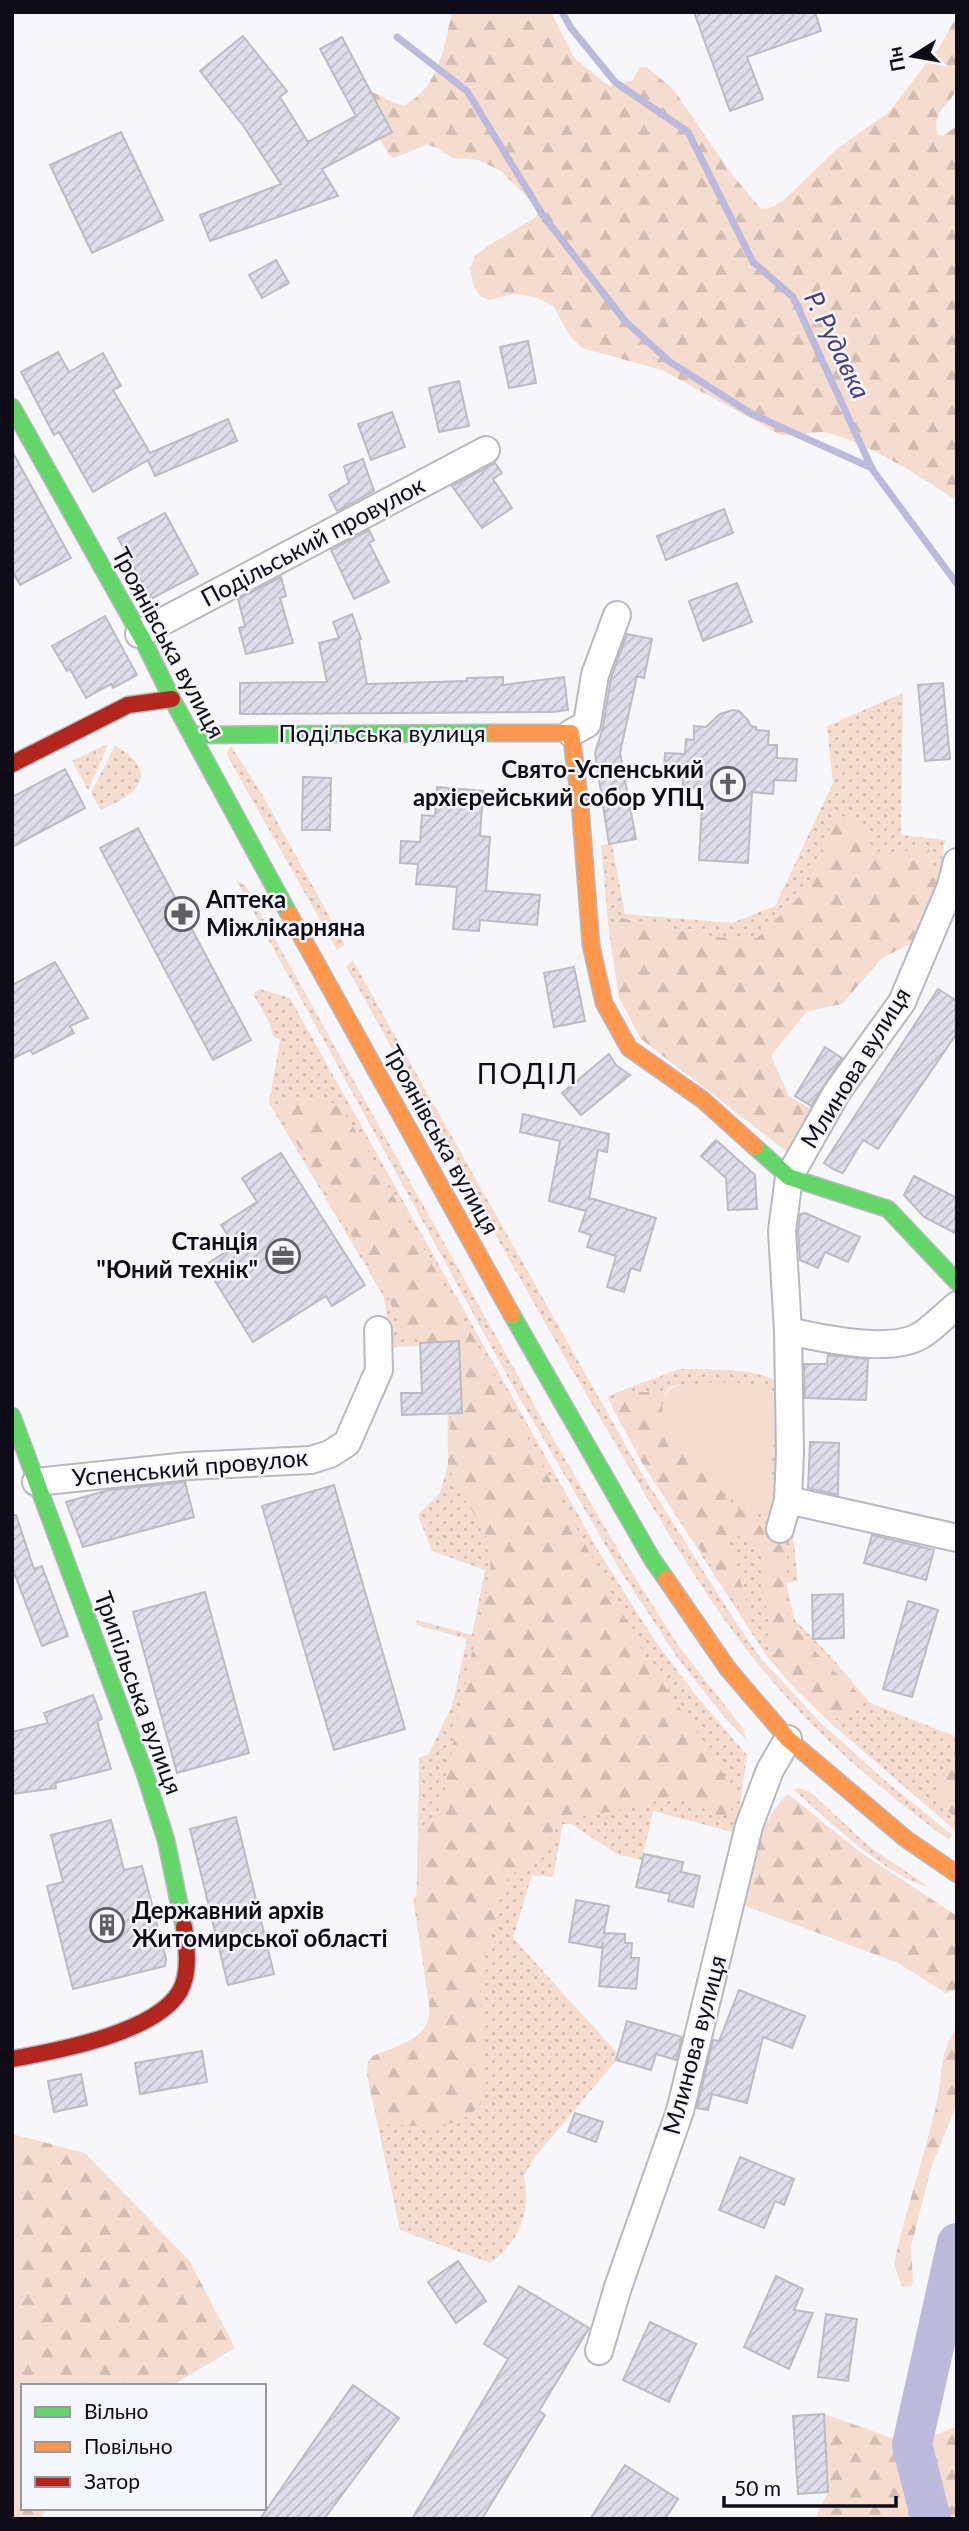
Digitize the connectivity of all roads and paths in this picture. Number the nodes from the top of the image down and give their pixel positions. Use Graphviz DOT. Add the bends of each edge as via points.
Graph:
graph roads {
  1 [pos="12,407"];
  2 [pos="486,450"];
  3 [pos="617,614"];
  4 [pos="139,634"];
  5 [pos="172,699"];
  6 [pos="571,733"];
  7 [pos="192,735"];
  8 [pos="12,764"];
  9 [pos="957,862"];
  10 [pos="789,1177"];
  11 [pos="957,1282"];
  12 [pos="957,1305"];
  13 [pos="378,1330"];
  14 [pos="788,1331"];
  15 [pos="12,1416"];
  16 [pos="36,1482"];
  17 [pos="788,1500"];
  18 [pos="780,1529"];
  19 [pos="957,1538"];
  20 [pos="788,1739"];
  21 [pos="957,1874"];
  22 [pos="12,2059"];
  23 [pos="598,2351"];
  1 -- 4 [label="street, Троянівська вулиця"];
  2 -- 4 [label="street, Подільський провулок"];
  3 -- 6 [label="street" via="595,675 587,724"];
  4 -- 5 [label="street, Троянівська вулиця"];
  5 -- 7 [label="street, Троянівська вулиця"];
  5 -- 8 [label="street" via="128,705"];
  6 -- 7 [label="street, Подільська вулиця"];
  6 -- 10 [label="street" via="591,945 604,1003 629,1048 703,1100"];
  7 -- 20 [label="street, Троянівська вулиця" via="539,1365 652,1559 727,1669"];
  9 -- 10 [label="street, Млинова вулиця" via="902,1002 837,1092"];
  10 -- 11 [label="street" via="888,1209"];
  10 -- 14 [label="street, Млинова вулиця" via="782,1231"];
  12 -- 14 [label="street" via="922,1336 894,1343 841,1342"];
  13 -- 16 [label="street, Успенський провулок" via="379,1370 347,1443 330,1454 310,1461 188,1466"];
  14 -- 17 [label="street, Млинова вулиця"];
  15 -- 16 [label="street, Трипільська вулиця"];
  16 -- 22 [label="street, Трипільська вулиця" via="152,1791 176,1879 187,1973 179,1993 137,2026"];
  17 -- 18 [label="street, Млинова вулиця"];
  17 -- 19 [label="street"];
  20 -- 21 [label="street, Троянівська вулиця" via="906,1839"];
  20 -- 23 [label="street, Млинова вулиця" via="749,1826 680,2111"];
}
